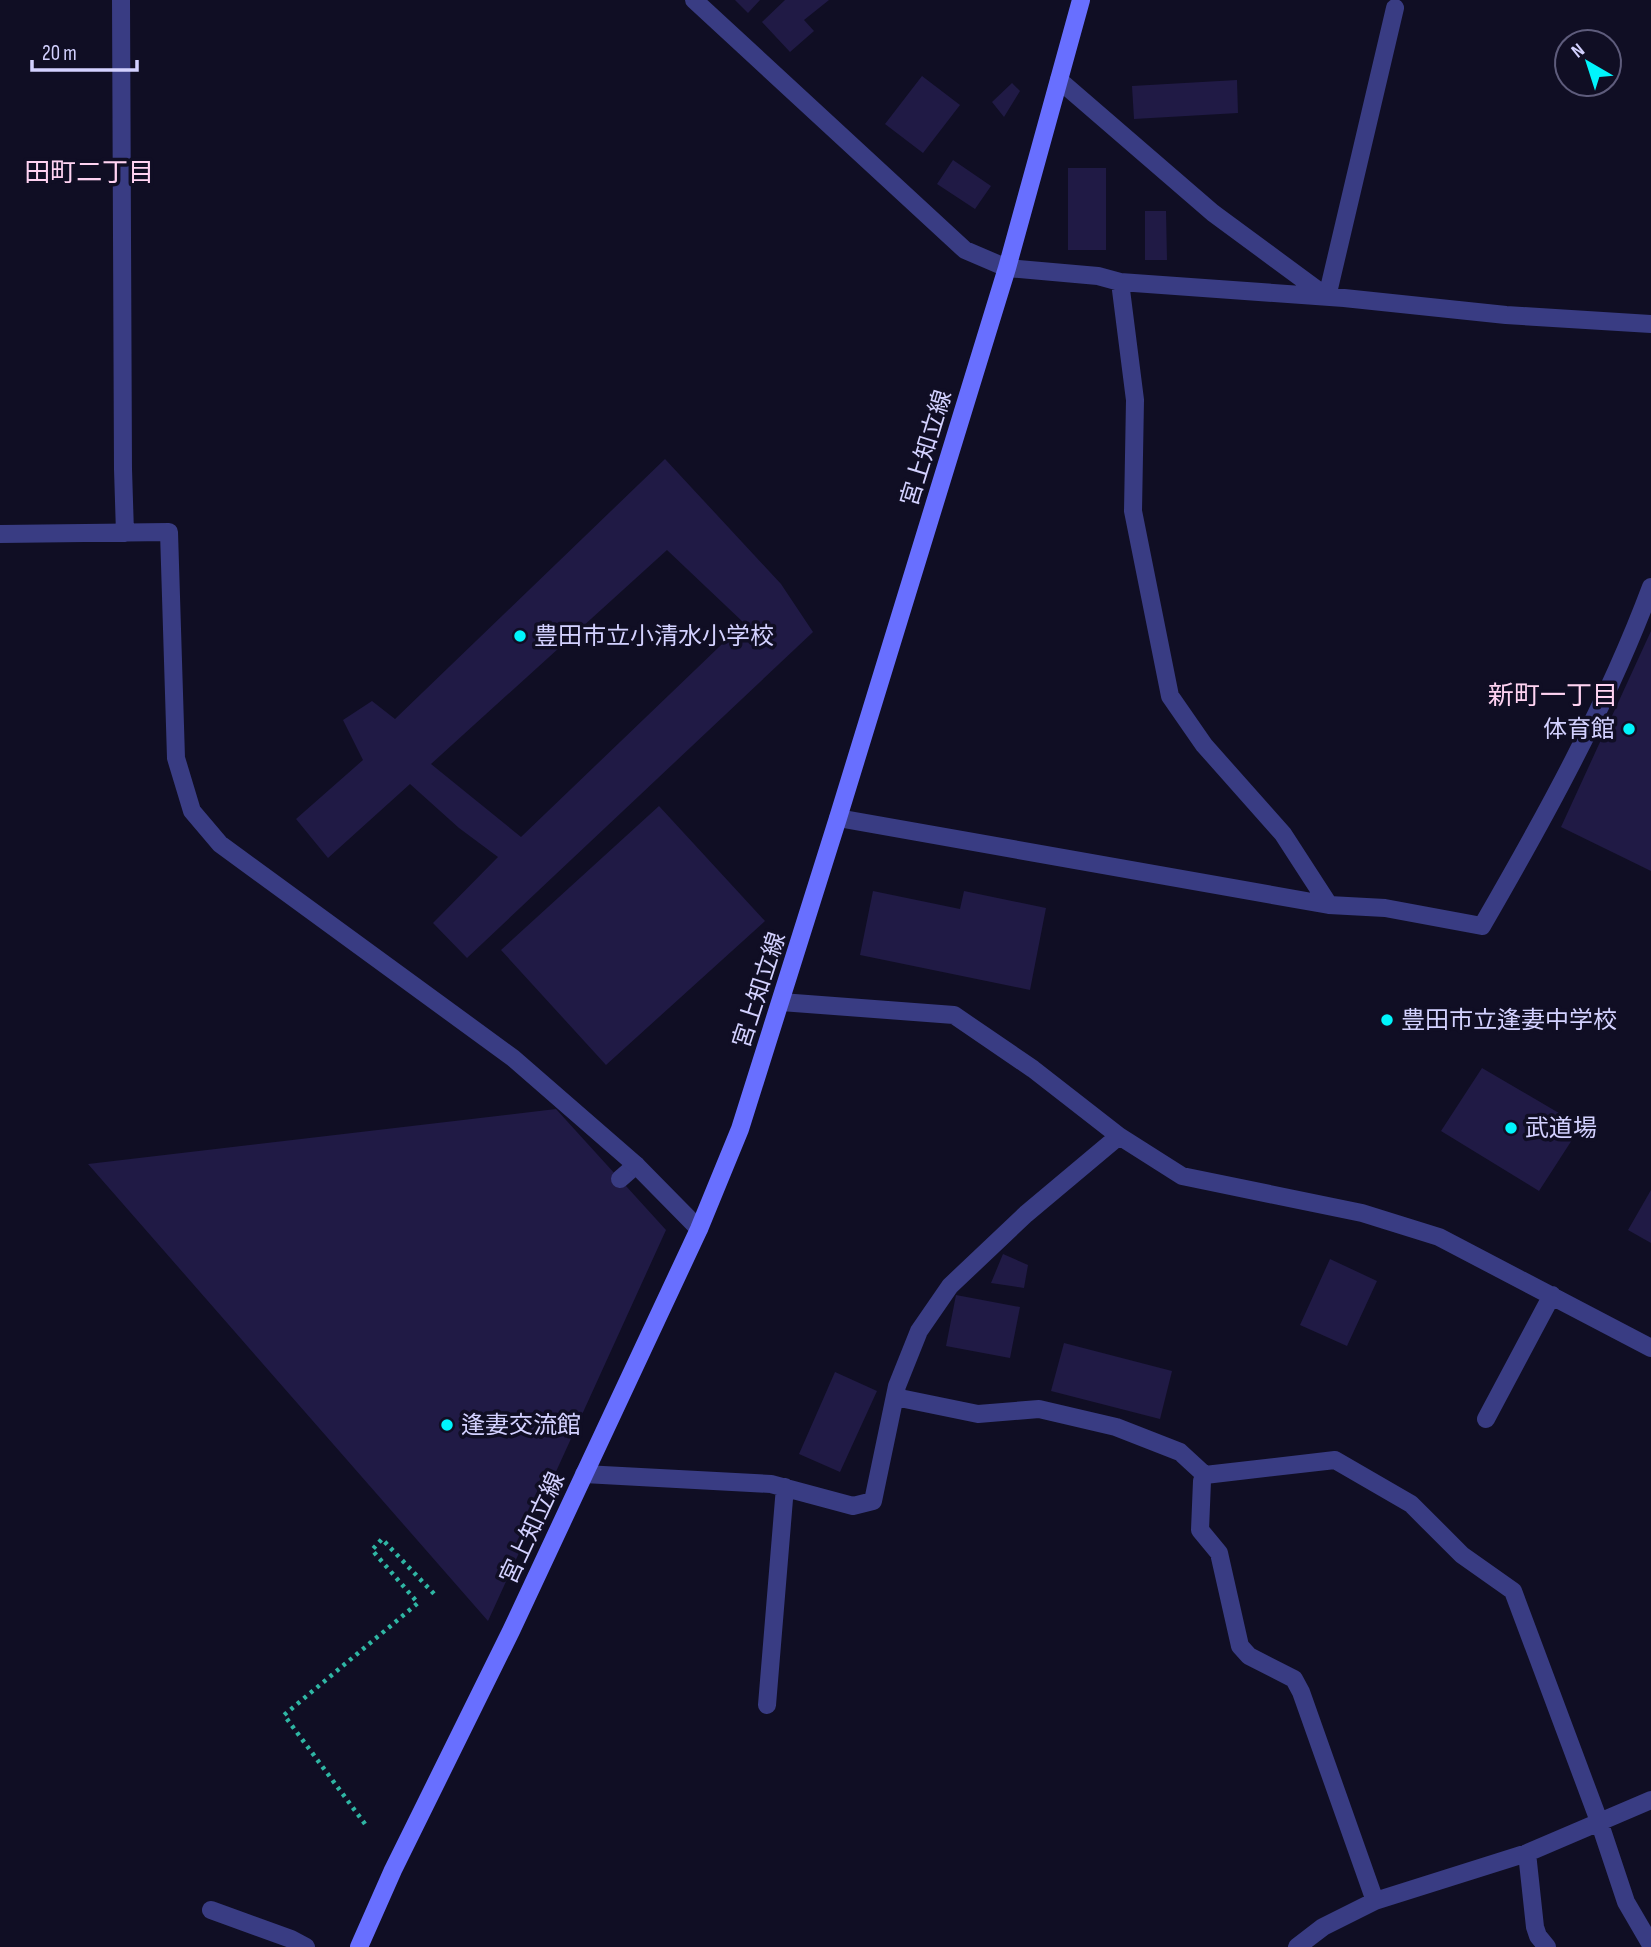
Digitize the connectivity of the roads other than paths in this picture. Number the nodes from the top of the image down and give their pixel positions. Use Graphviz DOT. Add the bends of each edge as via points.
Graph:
graph roads {
  1 [pos="121,0"];
  2 [pos="694,0"];
  3 [pos="1081,0"];
  4 [pos="1395,8"];
  5 [pos="1059,80"];
  6 [pos="1007,268"];
  7 [pos="1119,282"];
  8 [pos="1327,297"];
  9 [pos="1651,324"];
  10 [pos="125,533"];
  11 [pos="0,534"];
  12 [pos="1651,587"];
  13 [pos="838,818"];
  14 [pos="1329,905"];
  15 [pos="781,1002"];
  16 [pos="1119,1136"];
  17 [pos="636,1165"];
  18 [pos="620,1179"];
  19 [pos="699,1229"];
  20 [pos="1552,1295"];
  21 [pos="1651,1348"];
  22 [pos="895,1397"];
  23 [pos="1486,1419"];
  24 [pos="584,1474"];
  25 [pos="1205,1475"];
  26 [pos="785,1488"];
  27 [pos="767,1705"];
  28 [pos="1651,1800"];
  29 [pos="1599,1821"];
  30 [pos="1527,1853"];
  31 [pos="1375,1901"];
  32 [pos="211,1910"];
  33 [pos="1651,1945"];
  34 [pos="306,1947"];
  35 [pos="359,1947"];
  36 [pos="1297,1947"];
  37 [pos="1547,1947"];
  1 -- 10 [label="street"];
  2 -- 6 [label="street" via="965,250"];
  3 -- 5 [label="main road, 宮上知立線"];
  4 -- 8 [label="street"];
  5 -- 6 [label="main road, 宮上知立線"];
  5 -- 8 [label="street" via="1213,213"];
  6 -- 7 [label="street"];
  6 -- 13 [label="main road, 宮上知立線"];
  7 -- 8 [label="street"];
  7 -- 14 [label="street" via="1135,400 1133,511 1170,696 1204,745 1283,834"];
  8 -- 9 [label="street"];
  10 -- 11 [label="street"];
  10 -- 17 [label="street" via="169,533 176,758 192,811 220,844 513,1058"];
  12 -- 14 [label="street" via="1631,640 1547,811 1482,926 1385,908"];
  13 -- 14 [label="street"];
  13 -- 15 [label="main road, 宮上知立線"];
  15 -- 16 [label="street" via="954,1015"];
  15 -- 19 [label="main road, 宮上知立線" via="740,1129"];
  16 -- 20 [label="street" via="1182,1176 1362,1213 1439,1237"];
  16 -- 22 [label="street" via="950,1286 919,1331"];
  17 -- 18 [label="street"];
  17 -- 19 [label="street"];
  19 -- 24 [label="main road, 宮上知立線"];
  20 -- 21 [label="street"];
  20 -- 23 [label="street"];
  22 -- 25 [label="street" via="978,1414 1039,1409 1116,1426 1180,1452"];
  22 -- 26 [label="street" via="873,1501 853,1506"];
  24 -- 26 [label="street"];
  24 -- 35 [label="main road, 宮上知立線"];
  25 -- 29 [label="street" via="1335,1460 1411,1504 1462,1555 1513,1591"];
  25 -- 31 [label="street" via="1200,1530 1219,1553 1240,1646 1249,1656 1294,1679 1301,1692"];
  26 -- 27 [label="street"];
  28 -- 29 [label="street"];
  29 -- 30 [label="street"];
  29 -- 33 [label="street" via="1626,1902"];
  30 -- 31 [label="street"];
  30 -- 37 [label="street" via="1535,1927"];
  31 -- 36 [label="street" via="1323,1927"];
  32 -- 34 [label="street"];
}
